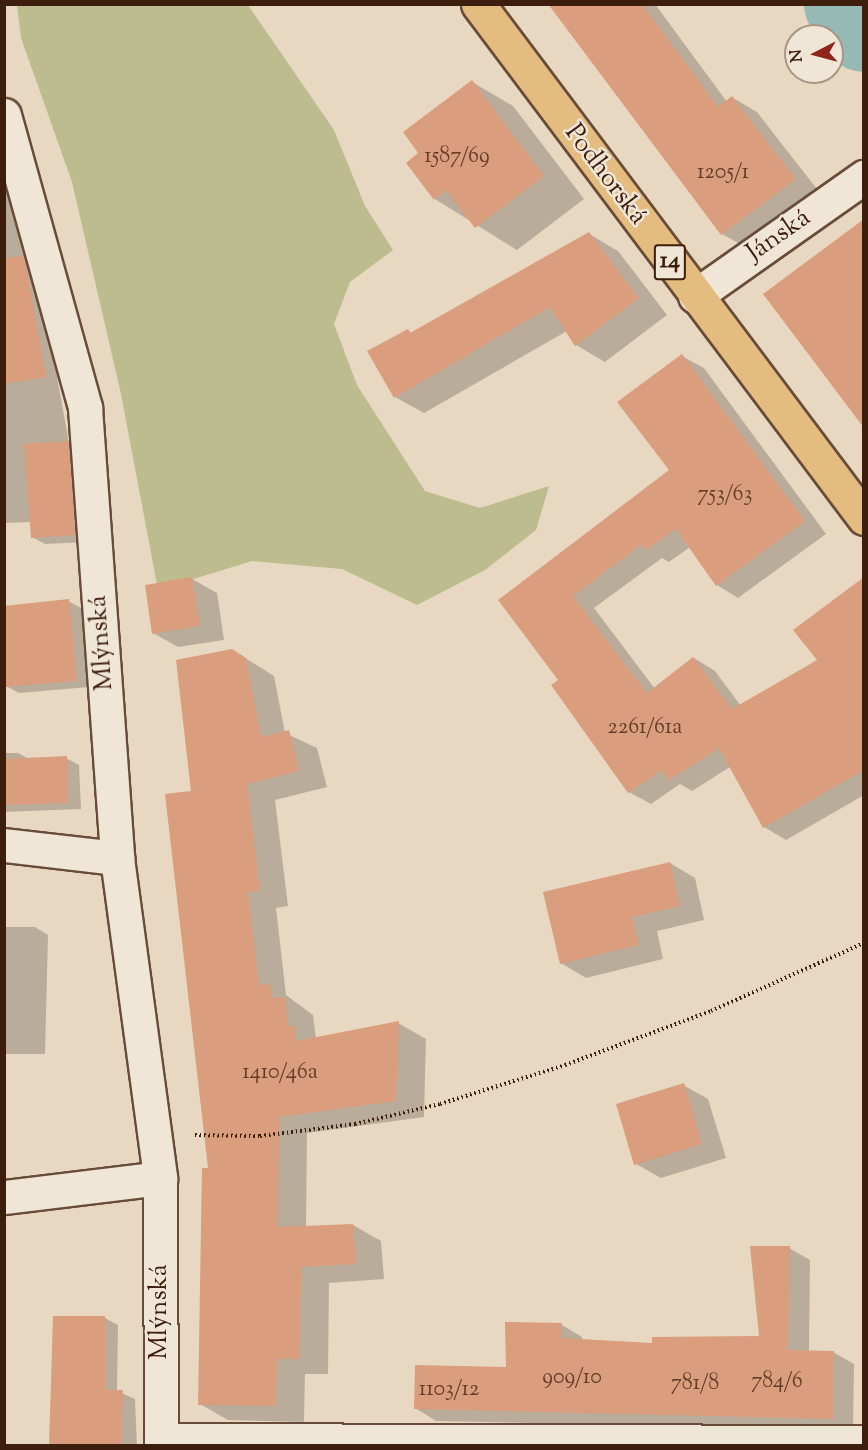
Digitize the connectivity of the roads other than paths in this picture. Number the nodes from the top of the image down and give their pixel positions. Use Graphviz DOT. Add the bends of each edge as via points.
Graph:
graph roads {
  1 [pos="478,4"];
  2 [pos="4,115"];
  3 [pos="864,177"];
  4 [pos="695,296"];
  5 [pos="864,518"];
  6 [pos="4,845"];
  7 [pos="117,858"];
  8 [pos="160,1178"];
  9 [pos="4,1197"];
  10 [pos="161,1443"];
  11 [pos="864,1443"];
  1 -- 4 [label="main road, Podhorská / 14"];
  2 -- 7 [label="street, Mlýnská" via="85,408"];
  3 -- 4 [label="street, Jánská"];
  4 -- 5 [label="main road, Podhorská / 14"];
  6 -- 7 [label="street"];
  7 -- 8 [label="street, Mlýnská"];
  8 -- 9 [label="street"];
  8 -- 10 [label="street, Mlýnská"];
  10 -- 11 [label="street"];
}
